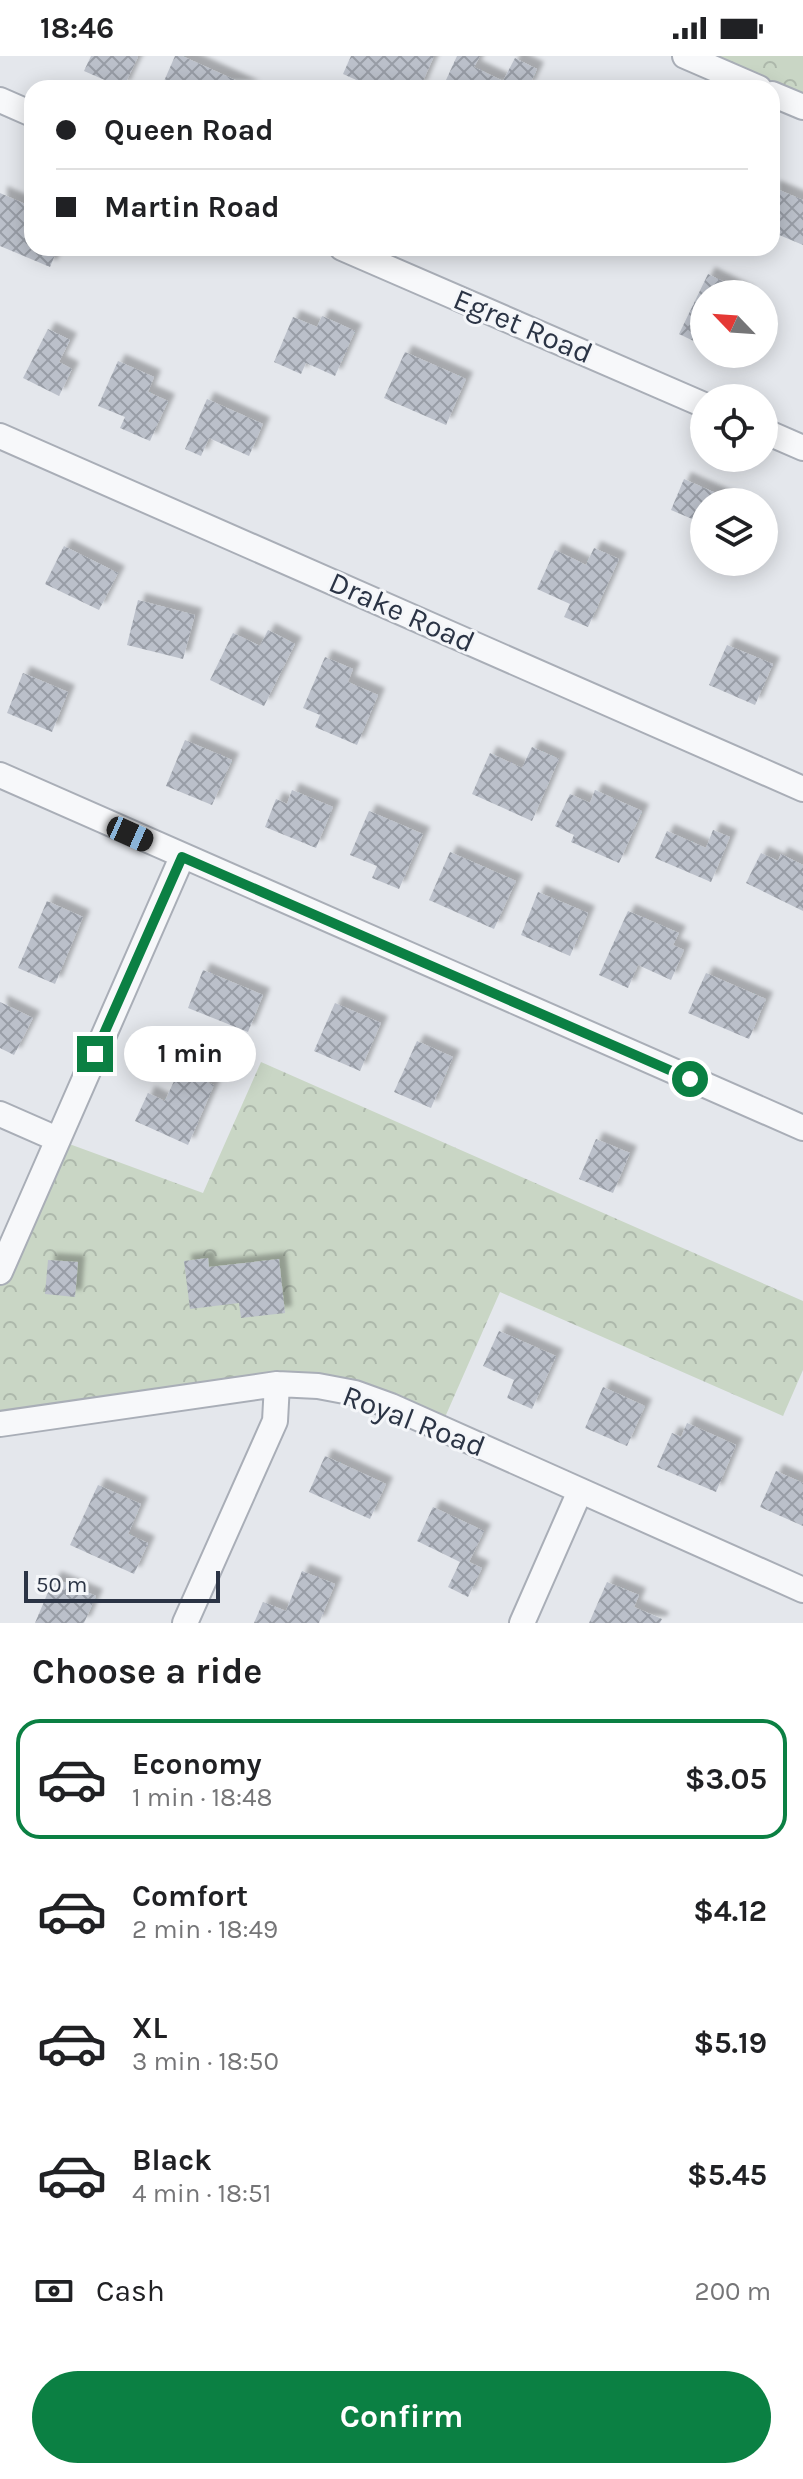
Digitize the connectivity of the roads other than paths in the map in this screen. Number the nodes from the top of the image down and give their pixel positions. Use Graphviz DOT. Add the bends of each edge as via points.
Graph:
graph roads {
  1 [pos="685,56"];
  2 [pos="740,80"];
  3 [pos="780,97"];
  4 [pos="0,100"];
  5 [pos="803,107"];
  6 [pos="24,110"];
  7 [pos="360,256"];
  8 [pos="690,399"];
  9 [pos="0,436"];
  10 [pos="778,437"];
  11 [pos="803,448"];
  12 [pos="0,775"];
  13 [pos="803,789"];
  14 [pos="182,857"];
  15 [pos="0,1114"];
  16 [pos="803,1128"];
  17 [pos="57,1139"];
  18 [pos="0,1272"];
  19 [pos="277,1384"];
  20 [pos="0,1424"];
  21 [pos="580,1491"];
  22 [pos="803,1590"];
  23 [pos="185,1623"];
  24 [pos="522,1623"];
  1 -- 2 [label="street"];
  3 -- 5 [label="street"];
  4 -- 6 [label="street"];
  7 -- 8 [label="street, Egret Road"];
  9 -- 13 [label="street, Drake Road"];
  10 -- 11 [label="street"];
  12 -- 14 [label="street"];
  14 -- 16 [label="street"];
  14 -- 17 [label="street"];
  15 -- 17 [label="street"];
  17 -- 18 [label="street"];
  19 -- 20 [label="street, Royal Road"];
  19 -- 21 [label="street, Royal Road" via="355,1393"];
  19 -- 23 [label="street" via="275,1421"];
  21 -- 22 [label="street, Royal Road"];
  21 -- 24 [label="street"];
}
